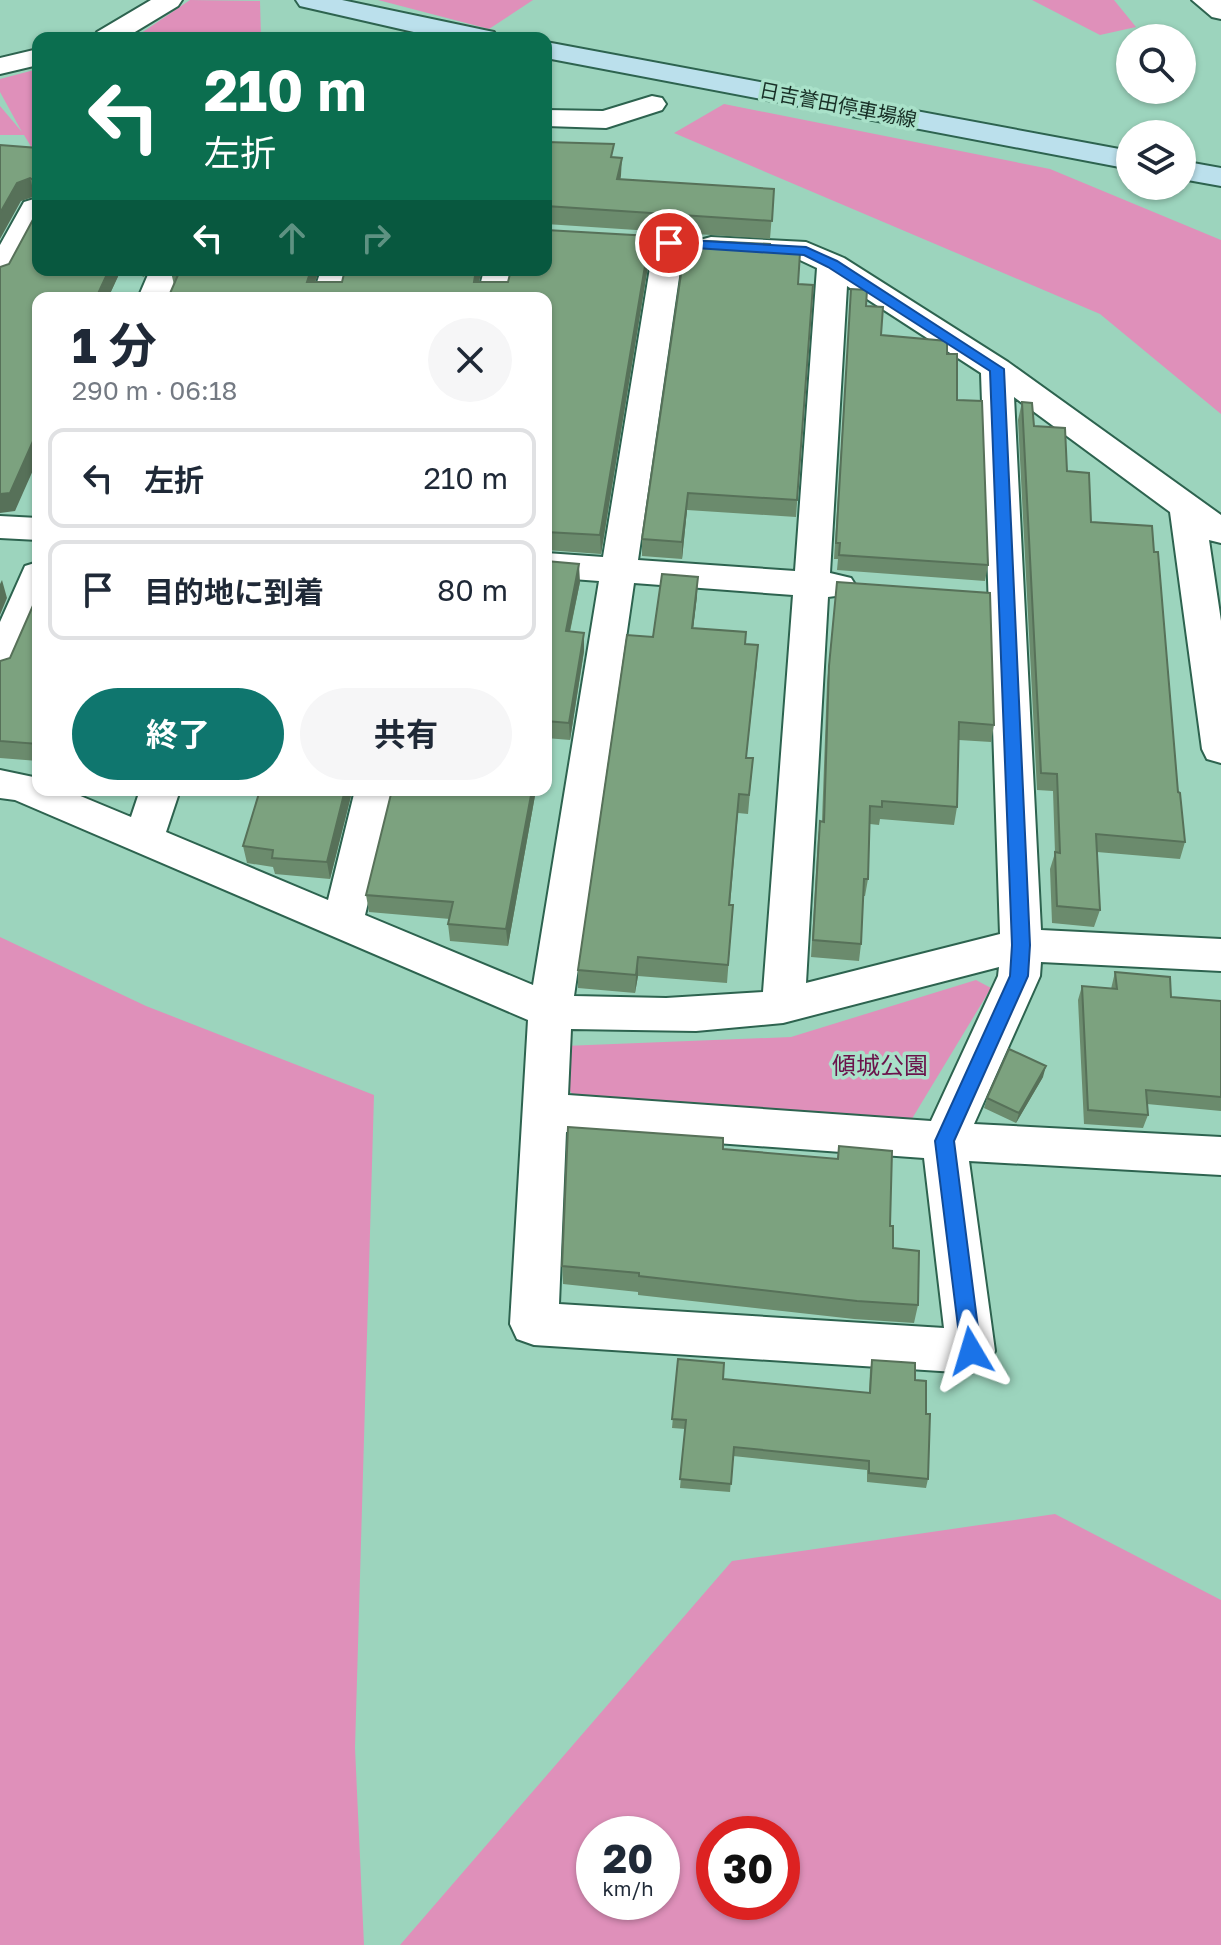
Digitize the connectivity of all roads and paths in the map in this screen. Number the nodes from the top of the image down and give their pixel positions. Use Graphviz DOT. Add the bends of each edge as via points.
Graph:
graph roads {
  1 [pos="169,0"];
  2 [pos="310,0"];
  3 [pos="1205,0"];
  4 [pos="1221,11"];
  5 [pos="116,32"];
  6 [pos="452,32"];
  7 [pos="552,51"];
  8 [pos="32,58"];
  9 [pos="0,66"];
  10 [pos="652,104"];
  11 [pos="552,118"];
  12 [pos="1116,157"];
  13 [pos="1196,173"];
  14 [pos="1221,177"];
  15 [pos="0,206"];
  16 [pos="32,208"];
  17 [pos="32,215"];
  18 [pos="833,264"];
  19 [pos="0,275"];
  20 [pos="997,369"];
  21 [pos="1187,508"];
  22 [pos="0,527"];
  23 [pos="32,529"];
  24 [pos="1221,532"];
  25 [pos="552,565"];
  26 [pos="616,570"];
  27 [pos="811,584"];
  28 [pos="872,588"];
  29 [pos="32,589"];
  30 [pos="0,666"];
  31 [pos="1221,749"];
  32 [pos="0,784"];
  33 [pos="32,792"];
  34 [pos="43,796"];
  35 [pos="158,796"];
  36 [pos="374,796"];
  37 [pos="144,838"];
  38 [pos="343,923"];
  39 [pos="1021,945"];
  40 [pos="1221,955"];
  41 [pos="783,1006"];
  42 [pos="550,1011"];
  43 [pos="544,1112"];
  44 [pos="944,1141"];
  45 [pos="1221,1156"];
  1 -- 5 [label="street"];
  2 -- 6 [label="main road"];
  3 -- 4 [label="street"];
  7 -- 12 [label="main road, 日吉誉田停車場線"];
  8 -- 9 [label="street"];
  10 -- 11 [label="street" via="606,120"];
  13 -- 14 [label="main road"];
  15 -- 16 [label="street"];
  17 -- 19 [label="street"];
  18 -- 20 [label="street"];
  18 -- 26 [label="street" via="806,251 654,243"];
  18 -- 27 [label="street"];
  20 -- 21 [label="street"];
  20 -- 39 [label="street" via="992,596"];
  21 -- 24 [label="street"];
  21 -- 31 [label="street"];
  22 -- 23 [label="street"];
  25 -- 26 [label="street"];
  26 -- 27 [label="street"];
  26 -- 42 [label="street"];
  27 -- 28 [label="street"];
  27 -- 41 [label="street"];
  29 -- 30 [label="street"];
  32 -- 33 [label="street"];
  34 -- 37 [label="street"];
  35 -- 37 [label="street"];
  36 -- 38 [label="street"];
  37 -- 38 [label="street"];
  38 -- 42 [label="street"];
  39 -- 40 [label="street"];
  39 -- 41 [label="street"];
  39 -- 44 [label="street" via="1019,976"];
  41 -- 42 [label="street" via="615,1016"];
  42 -- 43 [label="street"];
  43 -- 44 [label="street"];
  43 -- 44 [label="street" via="534,1324 971,1351"];
  44 -- 45 [label="street"];
}
